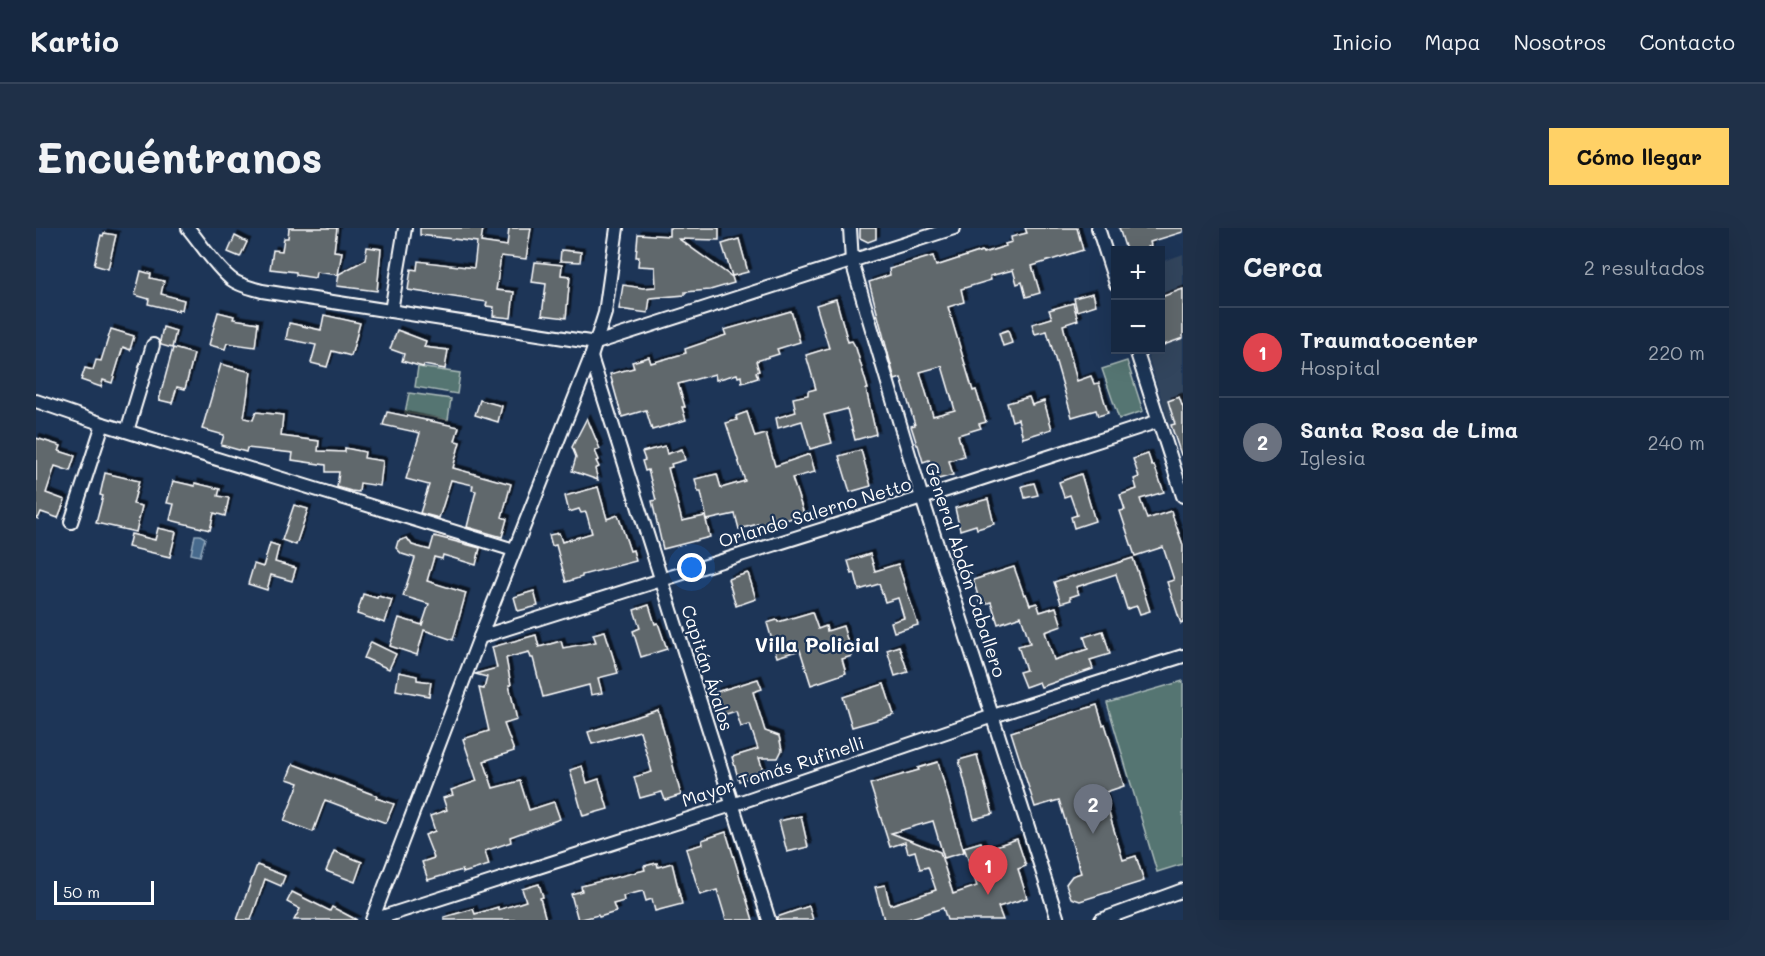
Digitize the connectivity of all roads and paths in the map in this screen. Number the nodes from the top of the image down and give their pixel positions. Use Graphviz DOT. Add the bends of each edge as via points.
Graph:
graph roads {
  1 [pos="188,228"];
  2 [pos="405,228"];
  3 [pos="617,228"];
  4 [pos="850,228"];
  5 [pos="954,228"];
  6 [pos="1098,228"];
  7 [pos="852,262"];
  8 [pos="1111,268"];
  9 [pos="392,311"];
  10 [pos="596,343"];
  11 [pos="153,345"];
  12 [pos="1137,354"];
  13 [pos="591,357"];
  14 [pos="36,401"];
  15 [pos="1159,421"];
  16 [pos="103,424"];
  17 [pos="127,431"];
  18 [pos="1183,496"];
  19 [pos="922,498"];
  20 [pos="71,522"];
  21 [pos="514,550"];
  22 [pos="661,579"];
  23 [pos="480,637"];
  24 [pos="1183,656"];
  25 [pos="993,716"];
  26 [pos="732,805"];
  27 [pos="1183,890"];
  28 [pos="373,920"];
  29 [pos="769,920"];
  30 [pos="1058,920"];
  31 [pos="1101,920"];
  1 -- 9 [label="street" via="213,260 244,286"];
  2 -- 9 [label="street"];
  3 -- 10 [label="street" via="605,314"];
  4 -- 7 [label="street, General Abdón Caballero"];
  5 -- 7 [label="street"];
  6 -- 8 [label="street"];
  7 -- 10 [label="street"];
  7 -- 19 [label="street, General Abdón Caballero"];
  9 -- 10 [label="street"];
  10 -- 13 [label="street"];
  11 -- 17 [label="street"];
  12 -- 15 [label="street"];
  13 -- 21 [label="street"];
  13 -- 22 [label="street, Capitán Ávalos"];
  14 -- 16 [label="street"];
  15 -- 18 [label="street"];
  15 -- 19 [label="street, Orlando Salerno Netto"];
  16 -- 17 [label="street"];
  16 -- 20 [label="street"];
  17 -- 21 [label="street"];
  19 -- 22 [label="street, Orlando Salerno Netto"];
  19 -- 25 [label="street, General Abdón Caballero"];
  21 -- 23 [label="street"];
  22 -- 23 [label="street, Orlando Salerno Netto"];
  22 -- 26 [label="street, Capitán Ávalos"];
  23 -- 28 [label="street"];
  24 -- 25 [label="street, Mayor Tomás Rufinelli"];
  25 -- 26 [label="street, Mayor Tomás Rufinelli"];
  25 -- 30 [label="street, General Abdón Caballero"];
  26 -- 28 [label="street, Mayor Tomás Rufinelli"];
  26 -- 29 [label="street, Capitán Ávalos"];
  27 -- 31 [label="street"];
}
